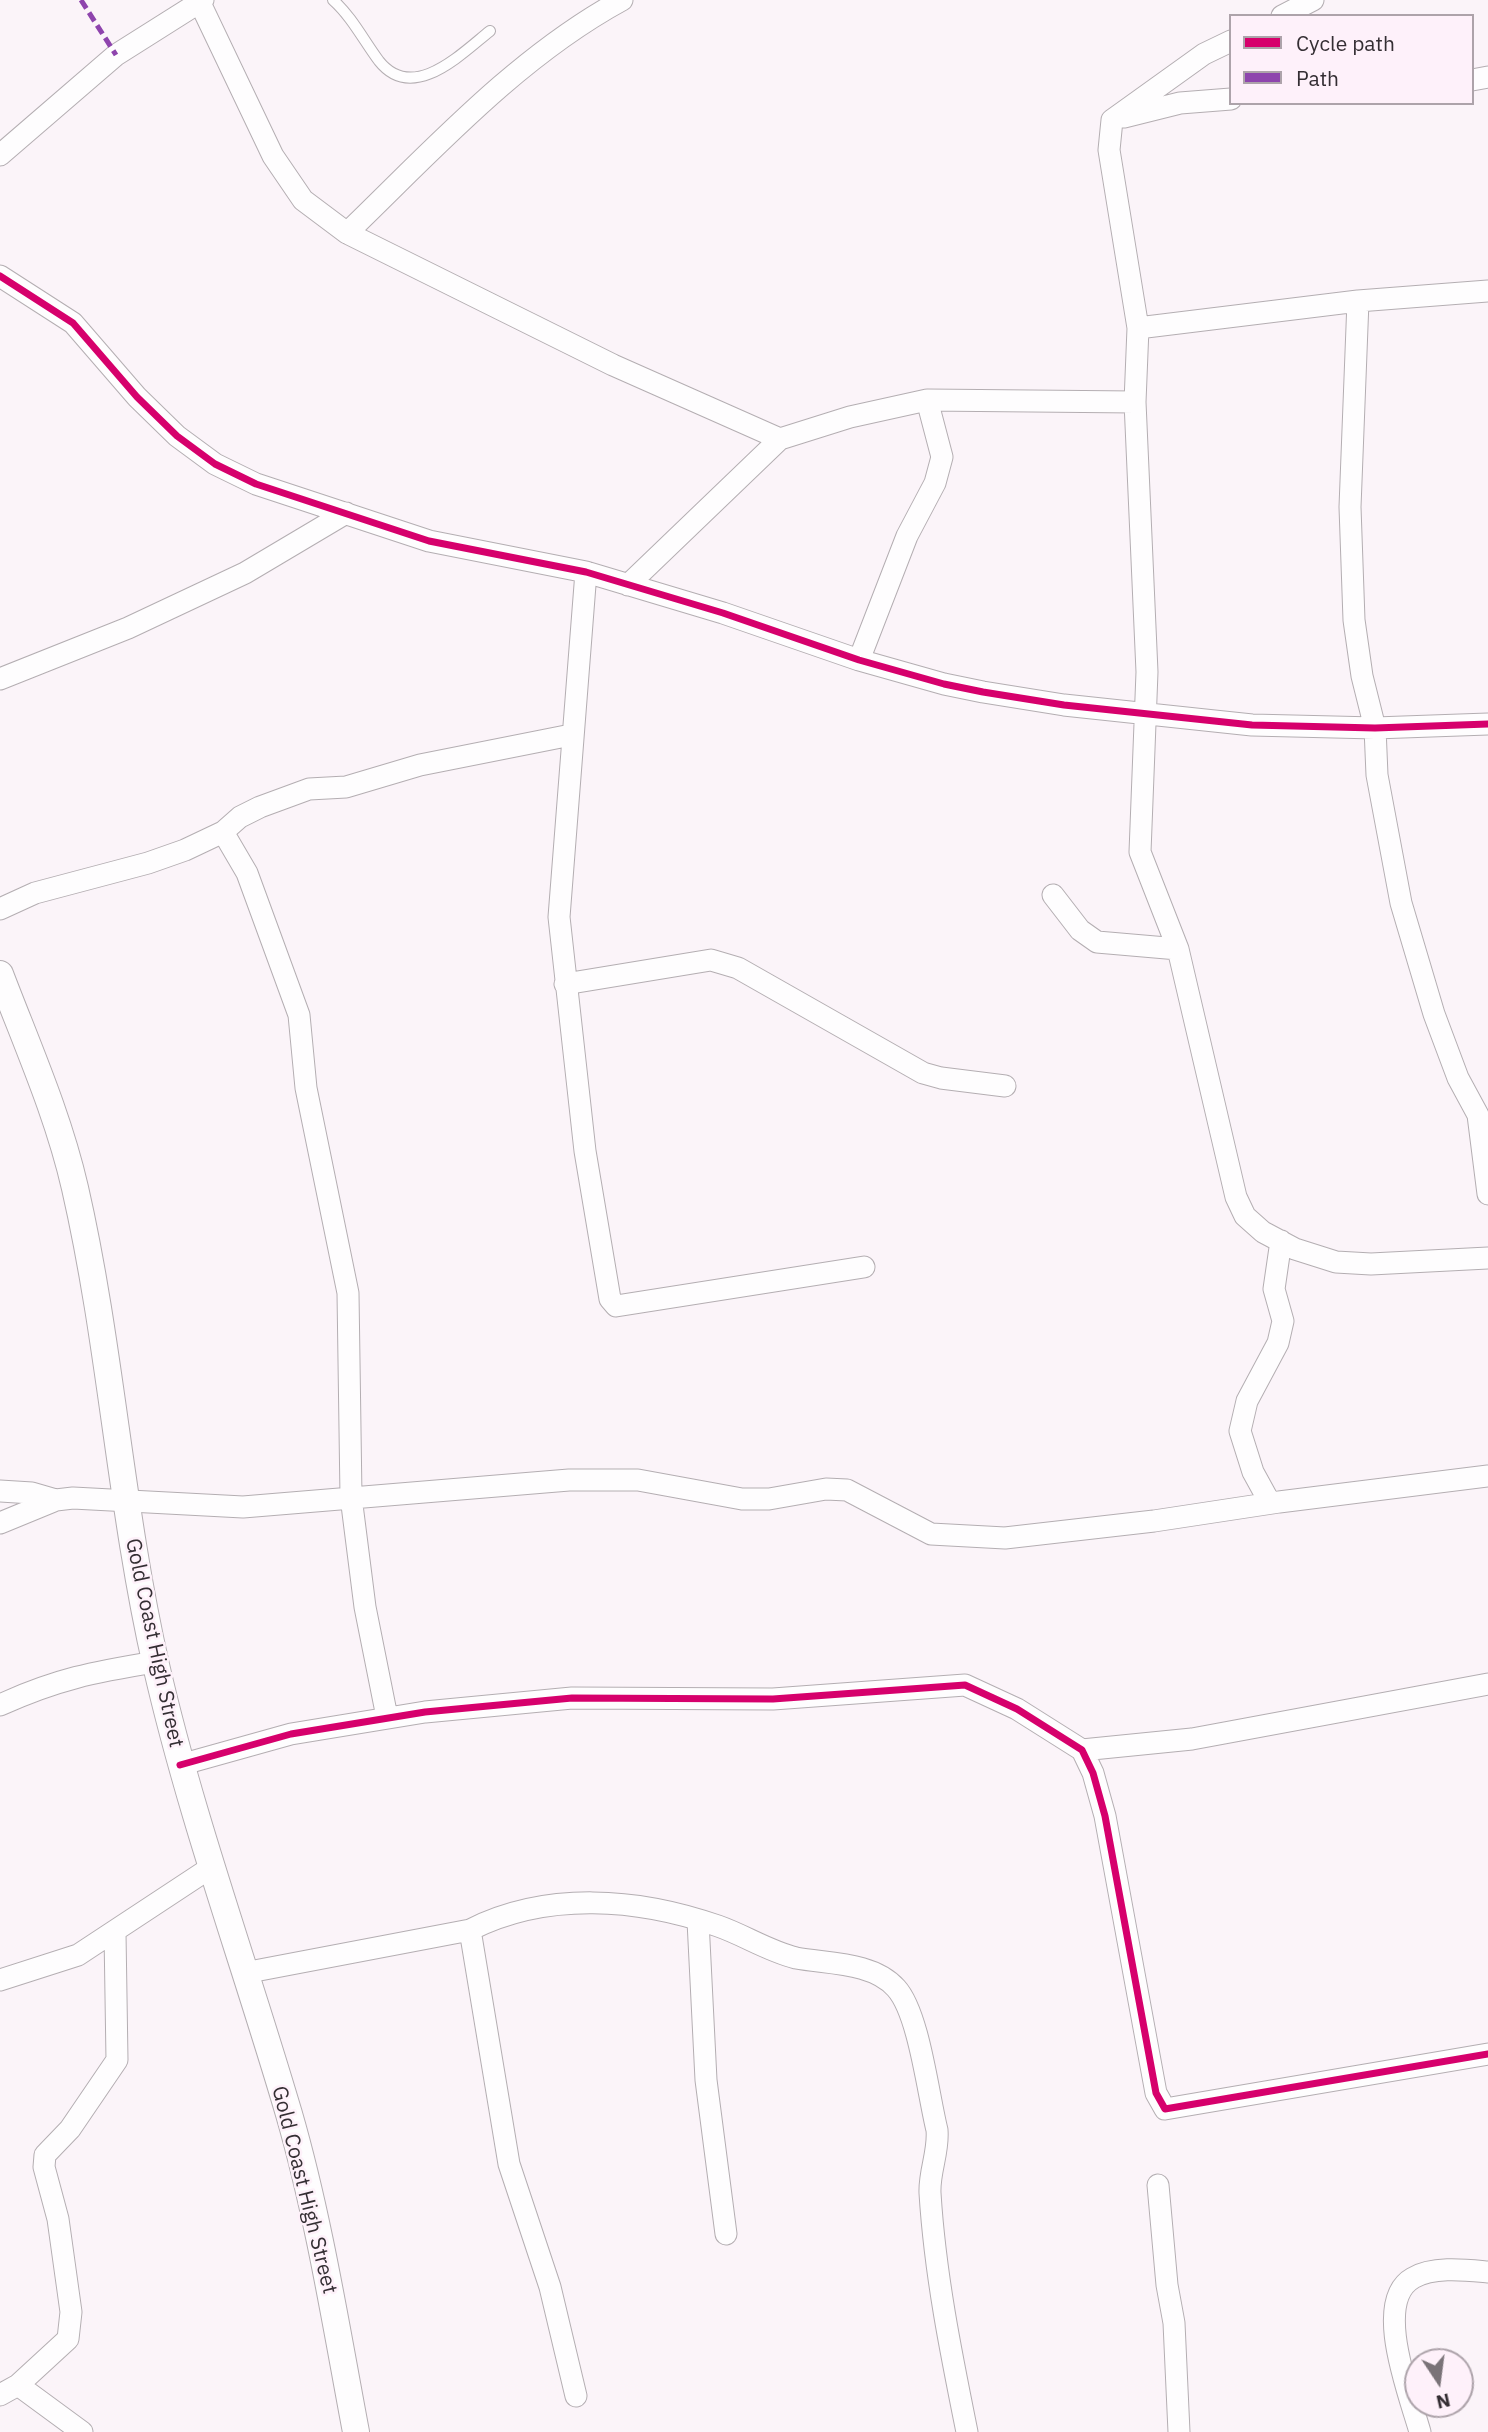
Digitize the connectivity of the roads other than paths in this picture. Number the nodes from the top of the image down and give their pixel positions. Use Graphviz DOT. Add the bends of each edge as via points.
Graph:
graph roads {
  1 [pos="333,0"];
  2 [pos="622,0"];
  3 [pos="1313,0"];
  4 [pos="201,1"];
  5 [pos="1286,14"];
  6 [pos="490,31"];
  7 [pos="1229,42"];
  8 [pos="1229,99"];
  9 [pos="1112,120"];
  10 [pos="0,155"];
  11 [pos="346,233"];
  12 [pos="0,276"];
  13 [pos="1488,290"];
  14 [pos="1358,301"];
  15 [pos="1138,328"];
  16 [pos="927,400"];
  17 [pos="1135,402"];
  18 [pos="780,439"];
  19 [pos="346,513"];
  20 [pos="586,572"];
  21 [pos="628,585"];
  22 [pos="859,660"];
  23 [pos="0,679"];
  24 [pos="1143,715"];
  25 [pos="1488,724"];
  26 [pos="1375,728"];
  27 [pos="571,735"];
  28 [pos="223,832"];
  29 [pos="1053,895"];
  30 [pos="0,909"];
  31 [pos="1178,950"];
  32 [pos="0,974"];
  33 [pos="565,984"];
  34 [pos="1005,1086"];
  35 [pos="1488,1194"];
  36 [pos="1281,1241"];
  37 [pos="1488,1258"];
  38 [pos="864,1267"];
  39 [pos="1488,1476"];
  40 [pos="0,1491"];
  41 [pos="351,1497"];
  42 [pos="55,1500"];
  43 [pos="127,1500"];
  44 [pos="1270,1503"];
  45 [pos="0,1523"];
  46 [pos="155,1662"];
  47 [pos="1488,1684"];
  48 [pos="0,1705"];
  49 [pos="387,1717"];
  50 [pos="1082,1751"];
  51 [pos="180,1766"];
  52 [pos="210,1868"];
  53 [pos="698,1921"];
  54 [pos="470,1930"];
  55 [pos="115,1933"];
  56 [pos="244,1973"];
  57 [pos="0,1979"];
  58 [pos="1488,2054"];
  59 [pos="1158,2185"];
  60 [pos="726,2234"];
  61 [pos="1488,2272"];
  62 [pos="9,2390"];
  63 [pos="576,2396"];
  64 [pos="82,2432"];
  65 [pos="356,2432"];
  66 [pos="967,2432"];
  67 [pos="1179,2432"];
  68 [pos="1420,2432"];
  1 -- 6 [label="lane" via="381,64 405,75 436,74"];
  2 -- 11 [label="street" via="579,23 482,104"];
  3 -- 5 [label="street"];
  4 -- 10 [label="street" via="116,55"];
  4 -- 11 [label="street" via="273,156 303,200"];
  7 -- 9 [label="street" via="1204,54"];
  8 -- 9 [label="street" via="1180,103"];
  9 -- 15 [label="street" via="1109,150"];
  11 -- 18 [label="street" via="613,365"];
  12 -- 19 [label="street" via="74,323 137,397 177,436 215,464 256,484"];
  13 -- 14 [label="street"];
  14 -- 15 [label="street"];
  14 -- 26 [label="street" via="1349,508 1354,620"];
  15 -- 17 [label="street"];
  16 -- 17 [label="street"];
  16 -- 18 [label="street"];
  16 -- 22 [label="street" via="942,457 939,470 907,536"];
  17 -- 24 [label="street" via="1147,672"];
  18 -- 21 [label="street"];
  19 -- 20 [label="street" via="429,541"];
  19 -- 23 [label="street" via="245,573 128,628"];
  20 -- 21 [label="street"];
  20 -- 27 [label="street"];
  21 -- 22 [label="street"];
  22 -- 24 [label="street" via="944,684"];
  24 -- 26 [label="street" via="1252,725"];
  24 -- 31 [label="street" via="1139,852"];
  25 -- 26 [label="street"];
  26 -- 35 [label="street" via="1377,775 1401,903 1434,1014 1458,1078 1478,1115"];
  27 -- 28 [label="street" via="420,765 346,788 309,789 260,807"];
  27 -- 33 [label="street" via="558,897"];
  28 -- 30 [label="street" via="148,863 68,883"];
  28 -- 41 [label="street" via="247,873 299,1015 306,1088 348,1293"];
  29 -- 31 [label="street" via="1080,930 1097,942"];
  31 -- 36 [label="street" via="1236,1197 1245,1216"];
  32 -- 43 [label="street, Gold Coast High Street" via="54,1115 74,1185 102,1323"];
  33 -- 34 [label="street" via="711,960 738,968 923,1073"];
  33 -- 38 [label="street" via="585,1151 612,1303 616,1306"];
  36 -- 37 [label="street" via="1336,1262"];
  36 -- 44 [label="street" via="1274,1290 1283,1321 1278,1343 1247,1401 1240,1430 1253,1472"];
  39 -- 44 [label="street"];
  40 -- 42 [label="street"];
  41 -- 43 [label="street" via="243,1507"];
  41 -- 44 [label="street" via="569,1480 638,1480 742,1499 848,1490 931,1534 1004,1538"];
  41 -- 49 [label="street" via="365,1607"];
  42 -- 43 [label="street"];
  42 -- 45 [label="street"];
  43 -- 46 [label="street, Gold Coast High Street"];
  46 -- 48 [label="street" via="73,1676"];
  46 -- 51 [label="street, Gold Coast High Street"];
  47 -- 50 [label="street" via="1192,1739"];
  49 -- 50 [label="street" via="572,1698 773,1699 965,1685 1017,1709"];
  49 -- 51 [label="street" via="291,1734"];
  50 -- 58 [label="street" via="1105,1816 1156,2093 1165,2109"];
  51 -- 52 [label="street, Gold Coast High Street"];
  52 -- 55 [label="street"];
  52 -- 56 [label="street, Gold Coast High Street"];
  53 -- 54 [label="street" via="622,1903 567,1903 500,1915"];
  53 -- 60 [label="street" via="706,2080"];
  53 -- 66 [label="street" via="794,1957 882,1975 905,2000 937,2130 930,2190 942,2312"];
  54 -- 56 [label="street"];
  54 -- 63 [label="street" via="509,2164 550,2287"];
  55 -- 57 [label="street" via="78,1955"];
  55 -- 62 [label="street" via="117,2060 70,2129 45,2155 71,2312 68,2339"];
  56 -- 65 [label="street, Gold Coast High Street" via="289,2115 323,2257"];
  59 -- 67 [label="street" via="1174,2323"];
  61 -- 68 [label="street" via="1457,2269 1414,2277 1398,2291 1393,2309 1396,2338"];
  62 -- 64 [label="street"];
}
